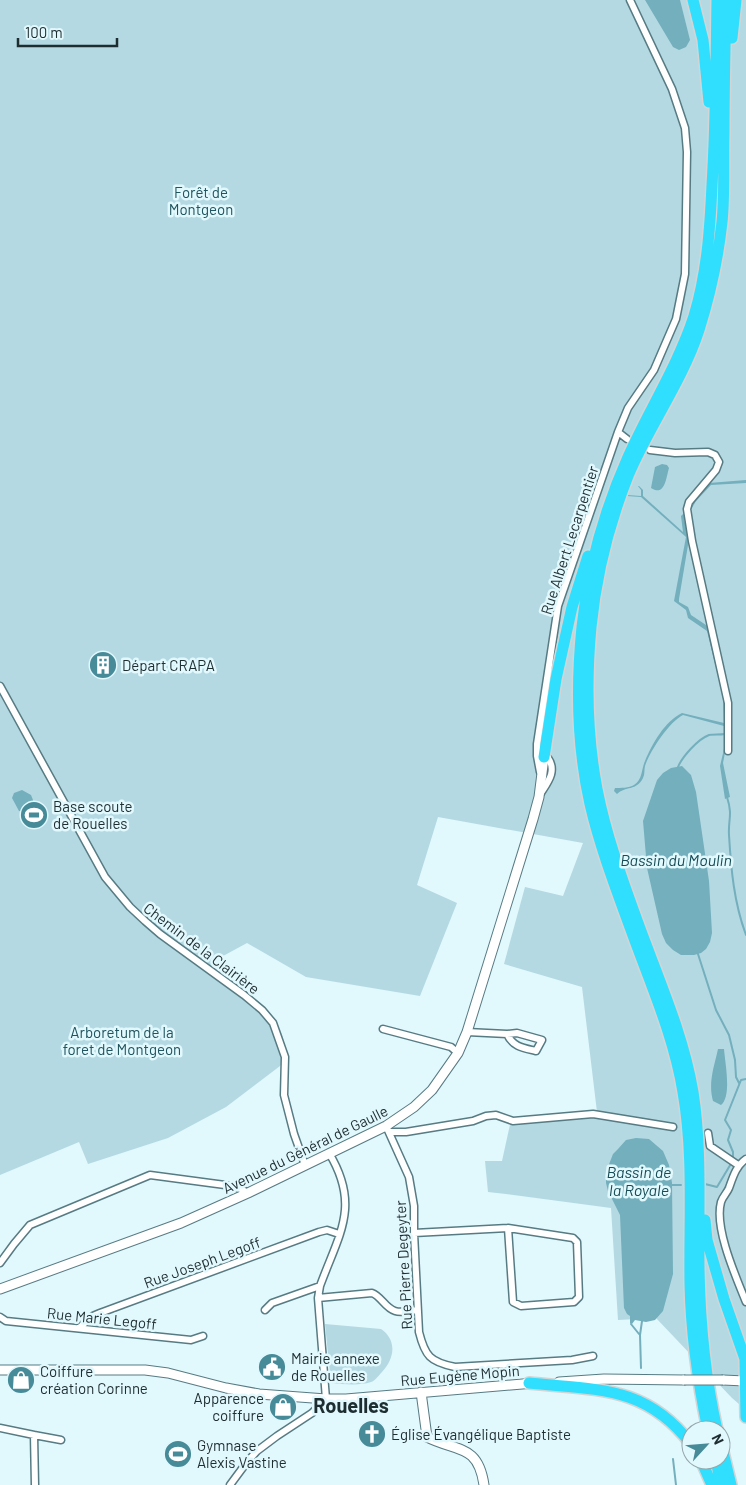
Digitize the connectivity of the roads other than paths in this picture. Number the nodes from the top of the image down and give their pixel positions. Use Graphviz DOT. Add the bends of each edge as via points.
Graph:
graph roads {
  1 [pos="630,0"];
  2 [pos="693,0"];
  3 [pos="717,0"];
  4 [pos="726,0"];
  5 [pos="736,0"];
  6 [pos="723,137"];
  7 [pos="714,155"];
  8 [pos="618,432"];
  9 [pos="627,439"];
  10 [pos="650,450"];
  11 [pos="628,458"];
  12 [pos="0,686"];
  13 [pos="728,751"];
  14 [pos="540,756"];
  15 [pos="539,796"];
  16 [pos="383,1030"];
  17 [pos="467,1032"];
  18 [pos="507,1034"];
  19 [pos="458,1053"];
  20 [pos="673,1127"];
  21 [pos="388,1129"];
  22 [pos="708,1134"];
  23 [pos="330,1153"];
  24 [pos="697,1156"];
  25 [pos="746,1159"];
  26 [pos="305,1165"];
  27 [pos="738,1165"];
  28 [pos="248,1193"];
  29 [pos="508,1228"];
  30 [pos="414,1232"];
  31 [pos="339,1234"];
  32 [pos="0,1263"];
  33 [pos="320,1286"];
  34 [pos="0,1289"];
  35 [pos="318,1298"];
  36 [pos="746,1302"];
  37 [pos="265,1310"];
  38 [pos="417,1310"];
  39 [pos="0,1317"];
  40 [pos="79,1328"];
  41 [pos="203,1336"];
  42 [pos="593,1356"];
  43 [pos="0,1370"];
  44 [pos="746,1381"];
  45 [pos="529,1383"];
  46 [pos="421,1392"];
  47 [pos="326,1399"];
  48 [pos="746,1417"];
  49 [pos="706,1420"];
  50 [pos="716,1420"];
  51 [pos="0,1428"];
  52 [pos="681,1433"];
  53 [pos="34,1435"];
  54 [pos="61,1440"];
  55 [pos="705,1470"];
  56 [pos="718,1470"];
  57 [pos="727,1470"];
  58 [pos="35,1485"];
  59 [pos="230,1485"];
  60 [pos="484,1485"];
  61 [pos="712,1485"];
  62 [pos="722,1485"];
  63 [pos="731,1485"];
  1 -- 8 [label="street, Rue Albert Lecarpentier" via="672,89 685,128 685,245 684,274 676,319 654,370 628,408"];
  2 -- 7 [label="highway" via="703,40"];
  3 -- 7 [label="highway"];
  4 -- 6 [label="highway"];
  5 -- 6 [label="highway"];
  6 -- 24 [label="highway" via="722,220 716,269 698,333 628,477 615,517 595,592 588,668 588,713 597,788 621,876 677,1027 692,1092"];
  7 -- 11 [label="highway" via="709,242 693,317 680,352"];
  8 -- 9 [label="street"];
  8 -- 14 [label="street, Rue Albert Lecarpentier" via="558,606 536,744"];
  10 -- 13 [label="street" via="708,452 719,462 689,502 688,512 728,703"];
  11 -- 14 [label="highway" via="599,518 572,607"];
  11 -- 49 [label="highway" via="606,514 588,584 579,663 579,722 585,773 600,840 668,1030 683,1092 688,1146 693,1340"];
  12 -- 26 [label="street, Chemin de la Clairière" via="105,877 145,921 244,995 273,1023 285,1057 284,1095"];
  14 -- 15 [label="street, Avenue du Général de Gaulle"];
  14 -- 15 [label="street, Rue Albert Lecarpentier" via="548,758 553,768"];
  15 -- 17 [label="street, Avenue du Général de Gaulle"];
  16 -- 19 [label="street" via="451,1047"];
  17 -- 18 [label="street"];
  17 -- 19 [label="street, Avenue du Général de Gaulle"];
  18 -- 18 [label="street" via="514,1045 536,1051 542,1040 517,1033"];
  19 -- 21 [label="street, Avenue du Général de Gaulle" via="432,1090"];
  20 -- 21 [label="street" via="593,1114 513,1121 496,1115 406,1132"];
  21 -- 23 [label="street, Avenue du Général de Gaulle"];
  21 -- 30 [label="street, Rue Pierre Degeyter" via="409,1177"];
  22 -- 27 [label="street" via="710,1146"];
  23 -- 26 [label="street, Avenue du Général de Gaulle"];
  23 -- 31 [label="street" via="340,1172 346,1195 346,1214"];
  24 -- 44 [label="highway" via="708,1240 740,1343"];
  24 -- 50 [label="highway" via="701,1326"];
  25 -- 27 [label="street"];
  26 -- 28 [label="street, Avenue du Général de Gaulle"];
  27 -- 36 [label="street" via="721,1202 721,1231"];
  28 -- 32 [label="street" via="225,1185 150,1175 30,1225"];
  28 -- 34 [label="street, Avenue du Général de Gaulle" via="180,1223"];
  29 -- 29 [label="street" via="573,1238 577,1242 579,1297 574,1302 521,1306 513,1302"];
  29 -- 30 [label="street"];
  30 -- 38 [label="street, Rue Pierre Degeyter"];
  31 -- 33 [label="street"];
  31 -- 40 [label="street, Rue Joseph Legoff" via="327,1230 319,1232 100,1313"];
  33 -- 35 [label="street"];
  33 -- 37 [label="street" via="272,1303"];
  35 -- 38 [label="street" via="372,1293 396,1312"];
  35 -- 47 [label="street"];
  38 -- 42 [label="street, Rue Pierre Degeyter" via="422,1348 440,1364 454,1367 512,1365"];
  39 -- 40 [label="street, Rue Marie Legoff" via="6,1321"];
  40 -- 41 [label="street, Rue Marie Legoff" via="192,1340"];
  43 -- 47 [label="street, Rue Eugène Mopin" via="145,1370 259,1394"];
  44 -- 45 [label="street, Rue Eugène Mopin, bridge" via="604,1379"];
  44 -- 48 [label="highway"];
  45 -- 46 [label="street, Rue Eugène Mopin"];
  45 -- 52 [label="highway" via="611,1391 634,1398 669,1420"];
  46 -- 47 [label="street, Rue Eugène Mopin"];
  46 -- 60 [label="street" via="427,1437 464,1450 480,1468"];
  47 -- 59 [label="street" via="312,1413 257,1451"];
  51 -- 53 [label="street"];
  53 -- 54 [label="street"];
  53 -- 58 [label="street"];
  55 -- 61 [label="highway"];
  56 -- 62 [label="highway"];
  57 -- 63 [label="highway"];
}
